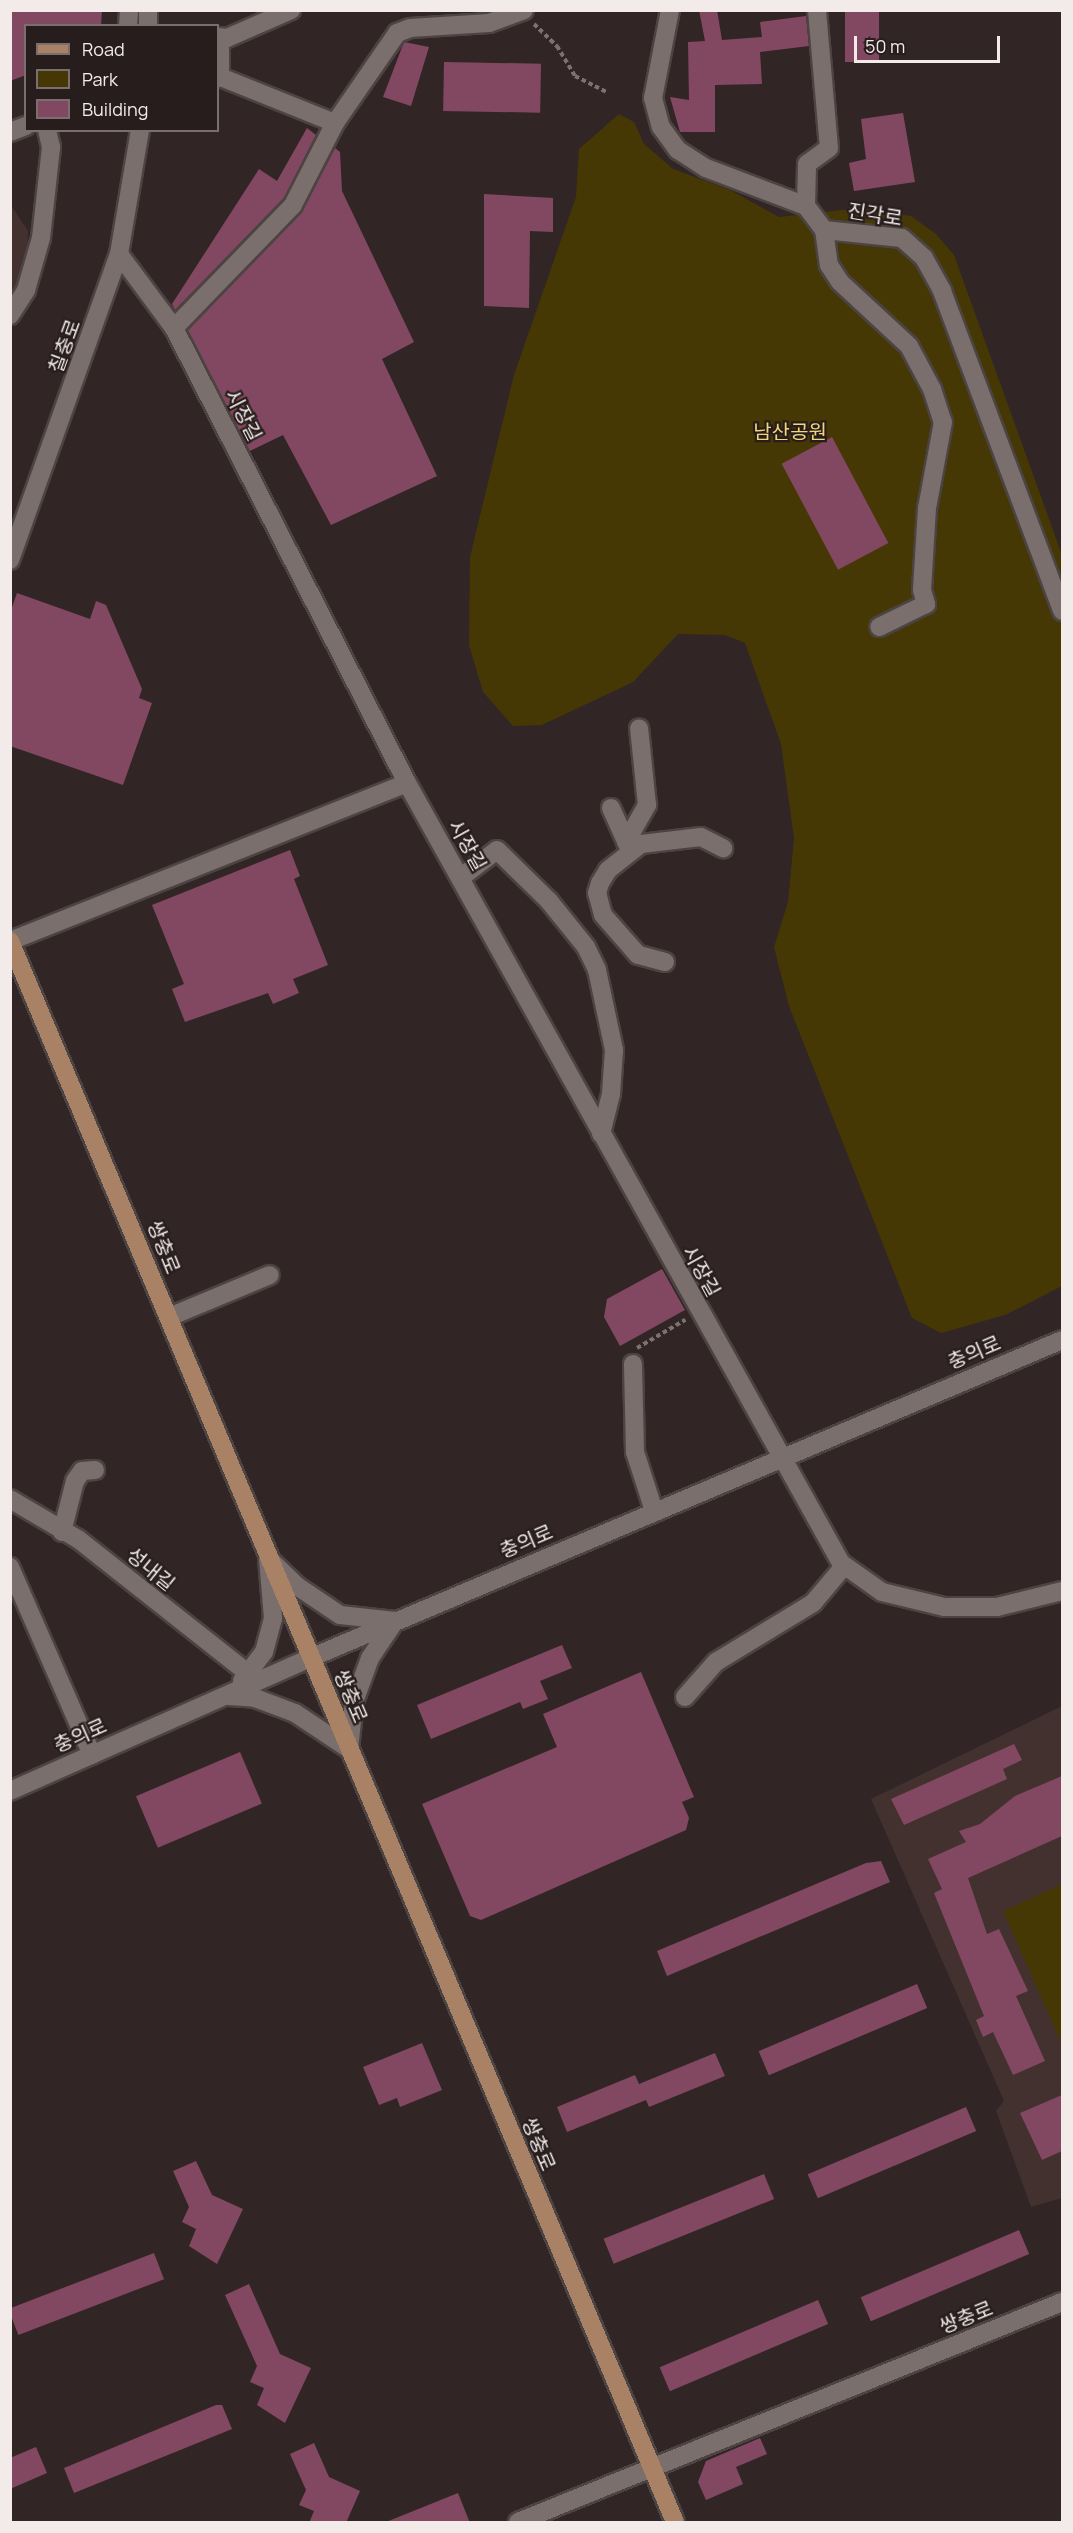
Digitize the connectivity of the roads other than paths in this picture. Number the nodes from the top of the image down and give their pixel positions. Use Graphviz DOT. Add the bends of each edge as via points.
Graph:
graph roads {
  1 [pos="291,10"];
  2 [pos="670,10"];
  3 [pos="817,10"];
  4 [pos="523,11"];
  5 [pos="221,44"];
  6 [pos="219,66"];
  7 [pos="219,77"];
  8 [pos="335,123"];
  9 [pos="47,132"];
  10 [pos="136,134"];
  11 [pos="806,206"];
  12 [pos="824,230"];
  13 [pos="119,254"];
  14 [pos="10,315"];
  15 [pos="174,328"];
  16 [pos="10,560"];
  17 [pos="1062,611"];
  18 [pos="879,627"];
  19 [pos="639,728"];
  20 [pos="407,783"];
  21 [pos="611,808"];
  22 [pos="628,847"];
  23 [pos="723,848"];
  24 [pos="460,878"];
  25 [pos="603,915"];
  26 [pos="578,937"];
  27 [pos="10,941"];
  28 [pos="665,962"];
  29 [pos="601,1134"];
  30 [pos="270,1275"];
  31 [pos="169,1317"];
  32 [pos="1062,1340"];
  33 [pos="633,1364"];
  34 [pos="779,1458"];
  35 [pos="95,1470"];
  36 [pos="10,1499"];
  37 [pos="654,1511"];
  38 [pos="62,1532"];
  39 [pos="267,1557"];
  40 [pos="844,1566"];
  41 [pos="10,1567"];
  42 [pos="1062,1591"];
  43 [pos="395,1621"];
  44 [pos="310,1658"];
  45 [pos="254,1678"];
  46 [pos="224,1696"];
  47 [pos="685,1696"];
  48 [pos="349,1749"];
  49 [pos="92,1755"];
  50 [pos="10,1791"];
  51 [pos="1062,2302"];
  52 [pos="652,2467"];
  53 [pos="518,2523"];
  54 [pos="675,2523"];
  1 -- 5 [label="street"];
  2 -- 11 [label="street" via="653,98 667,139 706,168"];
  3 -- 11 [label="street" via="829,148 807,164"];
  4 -- 8 [label="street" via="489,23 410,28 397,33"];
  5 -- 6 [label="street"];
  7 -- 8 [label="street"];
  8 -- 15 [label="street" via="293,204"];
  9 -- 14 [label="street" via="51,147 41,238 27,290"];
  10 -- 13 [label="street, 칠충로"];
  11 -- 12 [label="street, 진각로"];
  12 -- 17 [label="street, 진각로" via="902,238 924,258 946,301"];
  12 -- 18 [label="street" via="829,265 840,282 909,346 932,389 943,422 927,508 922,590 926,604"];
  13 -- 15 [label="street, 시장길"];
  13 -- 16 [label="street, 칠충로"];
  15 -- 20 [label="street, 시장길"];
  19 -- 22 [label="street" via="647,805"];
  20 -- 24 [label="street, 시장길"];
  20 -- 27 [label="street"];
  21 -- 22 [label="street"];
  22 -- 23 [label="street" via="692,837"];
  22 -- 25 [label="street" via="600,883 597,893"];
  24 -- 26 [label="street" via="497,850"];
  24 -- 29 [label="street, 시장길"];
  25 -- 26 [label="street"];
  25 -- 28 [label="street" via="638,955"];
  26 -- 29 [label="street" via="597,970 614,1050 611,1094"];
  27 -- 31 [label="main road, 쌍충로"];
  29 -- 34 [label="street, 시장길"];
  30 -- 31 [label="street"];
  31 -- 39 [label="main road, 쌍충로"];
  32 -- 34 [label="street, 충의로"];
  33 -- 37 [label="street" via="635,1452"];
  34 -- 37 [label="street, 충의로"];
  34 -- 40 [label="street, 시장길"];
  35 -- 38 [label="street" via="82,1471 75,1481"];
  36 -- 38 [label="street, 성내길"];
  37 -- 43 [label="street, 충의로"];
  38 -- 45 [label="street, 성내길" via="78,1539"];
  39 -- 43 [label="street" via="297,1586 340,1615"];
  39 -- 44 [label="main road, 쌍충로"];
  39 -- 45 [label="street" via="273,1618"];
  40 -- 42 [label="street" via="882,1593 944,1607 997,1607"];
  40 -- 47 [label="street" via="813,1603 716,1662"];
  41 -- 49 [label="street"];
  43 -- 44 [label="street, 충의로"];
  43 -- 48 [label="street" via="370,1658 354,1702"];
  44 -- 45 [label="street, 충의로"];
  44 -- 48 [label="main road, 쌍충로"];
  45 -- 46 [label="street, 충의로"];
  46 -- 48 [label="street" via="255,1698 295,1713"];
  46 -- 49 [label="street, 충의로"];
  48 -- 52 [label="main road, 쌍충로"];
  49 -- 50 [label="street, 충의로"];
  51 -- 52 [label="street, 쌍충로"];
  52 -- 53 [label="street, 쌍충로"];
  52 -- 54 [label="main road, 쌍충로"];
}
